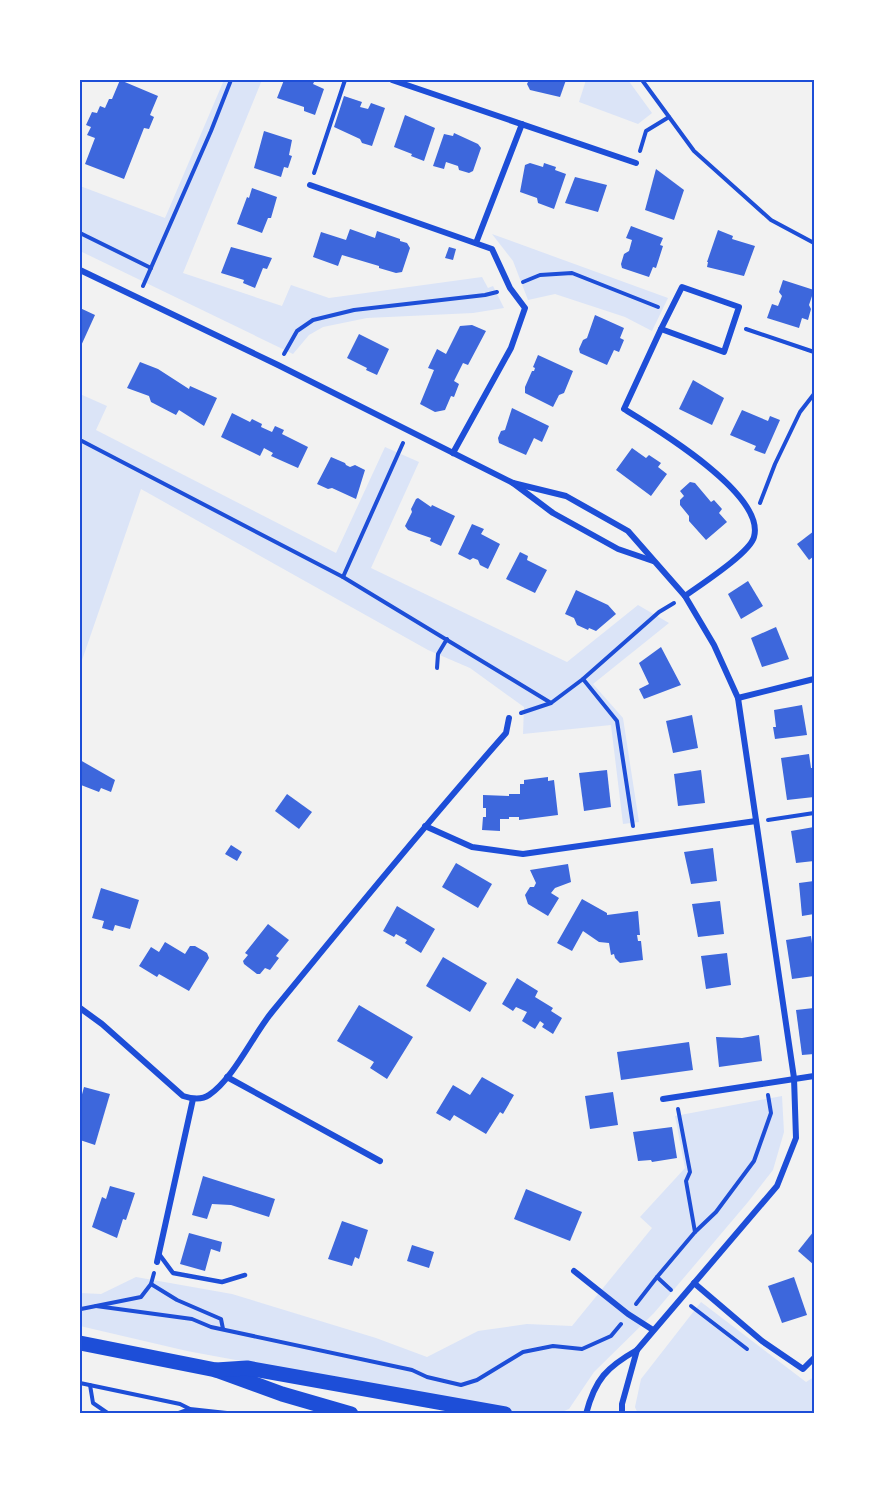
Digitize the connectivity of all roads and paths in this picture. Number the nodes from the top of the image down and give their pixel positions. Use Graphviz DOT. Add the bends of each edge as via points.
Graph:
graph roads {
  1 [pos="231,80"];
  2 [pos="345,80"];
  3 [pos="392,80"];
  4 [pos="642,80"];
  5 [pos="669,117"];
  6 [pos="522,124"];
  7 [pos="636,164"];
  8 [pos="310,185"];
  9 [pos="80,233"];
  10 [pos="476,243"];
  11 [pos="814,243"];
  12 [pos="151,268"];
  13 [pos="80,270"];
  14 [pos="145,282"];
  15 [pos="510,288"];
  16 [pos="670,312"];
  17 [pos="734,325"];
  18 [pos="661,329"];
  19 [pos="286,350"];
  20 [pos="814,352"];
  21 [pos="814,394"];
  22 [pos="409,431"];
  23 [pos="80,440"];
  24 [pos="453,453"];
  25 [pos="513,483"];
  26 [pos="753,520"];
  27 [pos="654,562"];
  28 [pos="343,577"];
  29 [pos="685,596"];
  30 [pos="447,639"];
  31 [pos="437,668"];
  32 [pos="583,679"];
  33 [pos="814,679"];
  34 [pos="738,698"];
  35 [pos="551,702"];
  36 [pos="509,718"];
  37 [pos="814,813"];
  38 [pos="756,821"];
  39 [pos="425,826"];
  40 [pos="634,838"];
  41 [pos="80,1008"];
  42 [pos="814,1076"];
  43 [pos="227,1077"];
  44 [pos="794,1078"];
  45 [pos="766,1082"];
  46 [pos="676,1097"];
  47 [pos="193,1099"];
  48 [pos="663,1099"];
  49 [pos="380,1161"];
  50 [pos="695,1232"];
  51 [pos="158,1258"];
  52 [pos="574,1271"];
  53 [pos="245,1275"];
  54 [pos="657,1277"];
  55 [pos="694,1283"];
  56 [pos="682,1298"];
  57 [pos="96,1306"];
  58 [pos="81,1309"];
  59 [pos="628,1314"];
  60 [pos="223,1329"];
  61 [pos="653,1330"];
  62 [pos="80,1342"];
  63 [pos="637,1350"];
  64 [pos="814,1358"];
  65 [pos="216,1370"];
  66 [pos="80,1383"];
  67 [pos="90,1385"];
  68 [pos="190,1409"];
  69 [pos="109,1413"];
  70 [pos="176,1413"];
  71 [pos="236,1413"];
  72 [pos="351,1413"];
  73 [pos="505,1413"];
  74 [pos="586,1413"];
  75 [pos="622,1413"];
  1 -- 12 [label="path"];
  2 -- 8 [label="path"];
  3 -- 6 [label="street"];
  4 -- 5 [label="path"];
  5 -- 7 [label="path" via="646,131"];
  5 -- 11 [label="path" via="694,151 771,220"];
  6 -- 7 [label="street"];
  6 -- 10 [label="street"];
  8 -- 10 [label="street"];
  9 -- 12 [label="path"];
  10 -- 15 [label="street" via="492,249"];
  12 -- 14 [label="path"];
  13 -- 22 [label="street"];
  15 -- 16 [label="path" via="540,275 572,273"];
  15 -- 19 [label="path" via="485,295 354,310 313,320 297,331"];
  15 -- 24 [label="street" via="525,308 511,348"];
  16 -- 17 [label="street" via="682,287 739,307"];
  16 -- 18 [label="street"];
  17 -- 18 [label="street" via="724,352"];
  17 -- 20 [label="path"];
  18 -- 26 [label="street" via="624,409 702,461 735,492"];
  21 -- 26 [label="path" via="800,412"];
  22 -- 24 [label="street"];
  22 -- 28 [label="path"];
  23 -- 28 [label="path"];
  24 -- 25 [label="street"];
  25 -- 27 [label="street" via="553,513 618,549"];
  25 -- 27 [label="street" via="566,496 628,531"];
  26 -- 29 [label="street" via="754,536 745,551"];
  27 -- 29 [label="street"];
  28 -- 30 [label="path"];
  29 -- 32 [label="path" via="659,612"];
  29 -- 34 [label="street" via="714,645"];
  30 -- 31 [label="path" via="438,654"];
  30 -- 35 [label="path"];
  32 -- 35 [label="path"];
  32 -- 40 [label="path" via="617,721"];
  33 -- 34 [label="street"];
  34 -- 38 [label="street"];
  35 -- 36 [label="path"];
  36 -- 39 [label="street" via="506,733"];
  37 -- 38 [label="path"];
  38 -- 40 [label="street"];
  38 -- 44 [label="street"];
  39 -- 40 [label="street" via="472,847 523,854"];
  39 -- 43 [label="street" via="263,1022"];
  41 -- 47 [label="street" via="183,1096"];
  42 -- 44 [label="street"];
  43 -- 47 [label="street" via="208,1096"];
  43 -- 49 [label="street"];
  44 -- 45 [label="street"];
  44 -- 55 [label="street" via="796,1138 777,1186"];
  45 -- 46 [label="street"];
  45 -- 50 [label="path" via="771,1113 754,1161 716,1212"];
  46 -- 48 [label="street"];
  46 -- 50 [label="path" via="690,1172 686,1181"];
  47 -- 51 [label="street"];
  50 -- 54 [label="path"];
  51 -- 53 [label="lane" via="173,1273 222,1282"];
  52 -- 59 [label="street"];
  54 -- 56 [label="path"];
  54 -- 59 [label="path"];
  55 -- 56 [label="street"];
  55 -- 64 [label="street" via="762,1341 803,1369"];
  56 -- 61 [label="street"];
  57 -- 58 [label="path"];
  57 -- 60 [label="path" via="192,1319"];
  57 -- 60 [label="path" via="141,1298 151,1284 221,1319"];
  59 -- 60 [label="path" via="611,1336 582,1348 553,1346 523,1352 477,1380 461,1385 412,1370"];
  59 -- 61 [label="street"];
  61 -- 63 [label="street"];
  62 -- 65 [label="main road"];
  63 -- 74 [label="street" via="613,1364 599,1380"];
  63 -- 75 [label="street"];
  65 -- 72 [label="main road"];
  65 -- 73 [label="main road" via="247,1368"];
  66 -- 67 [label="path"];
  67 -- 68 [label="path"];
  67 -- 69 [label="path" via="93,1403"];
  68 -- 70 [label="path"];
  68 -- 71 [label="path"];
}
